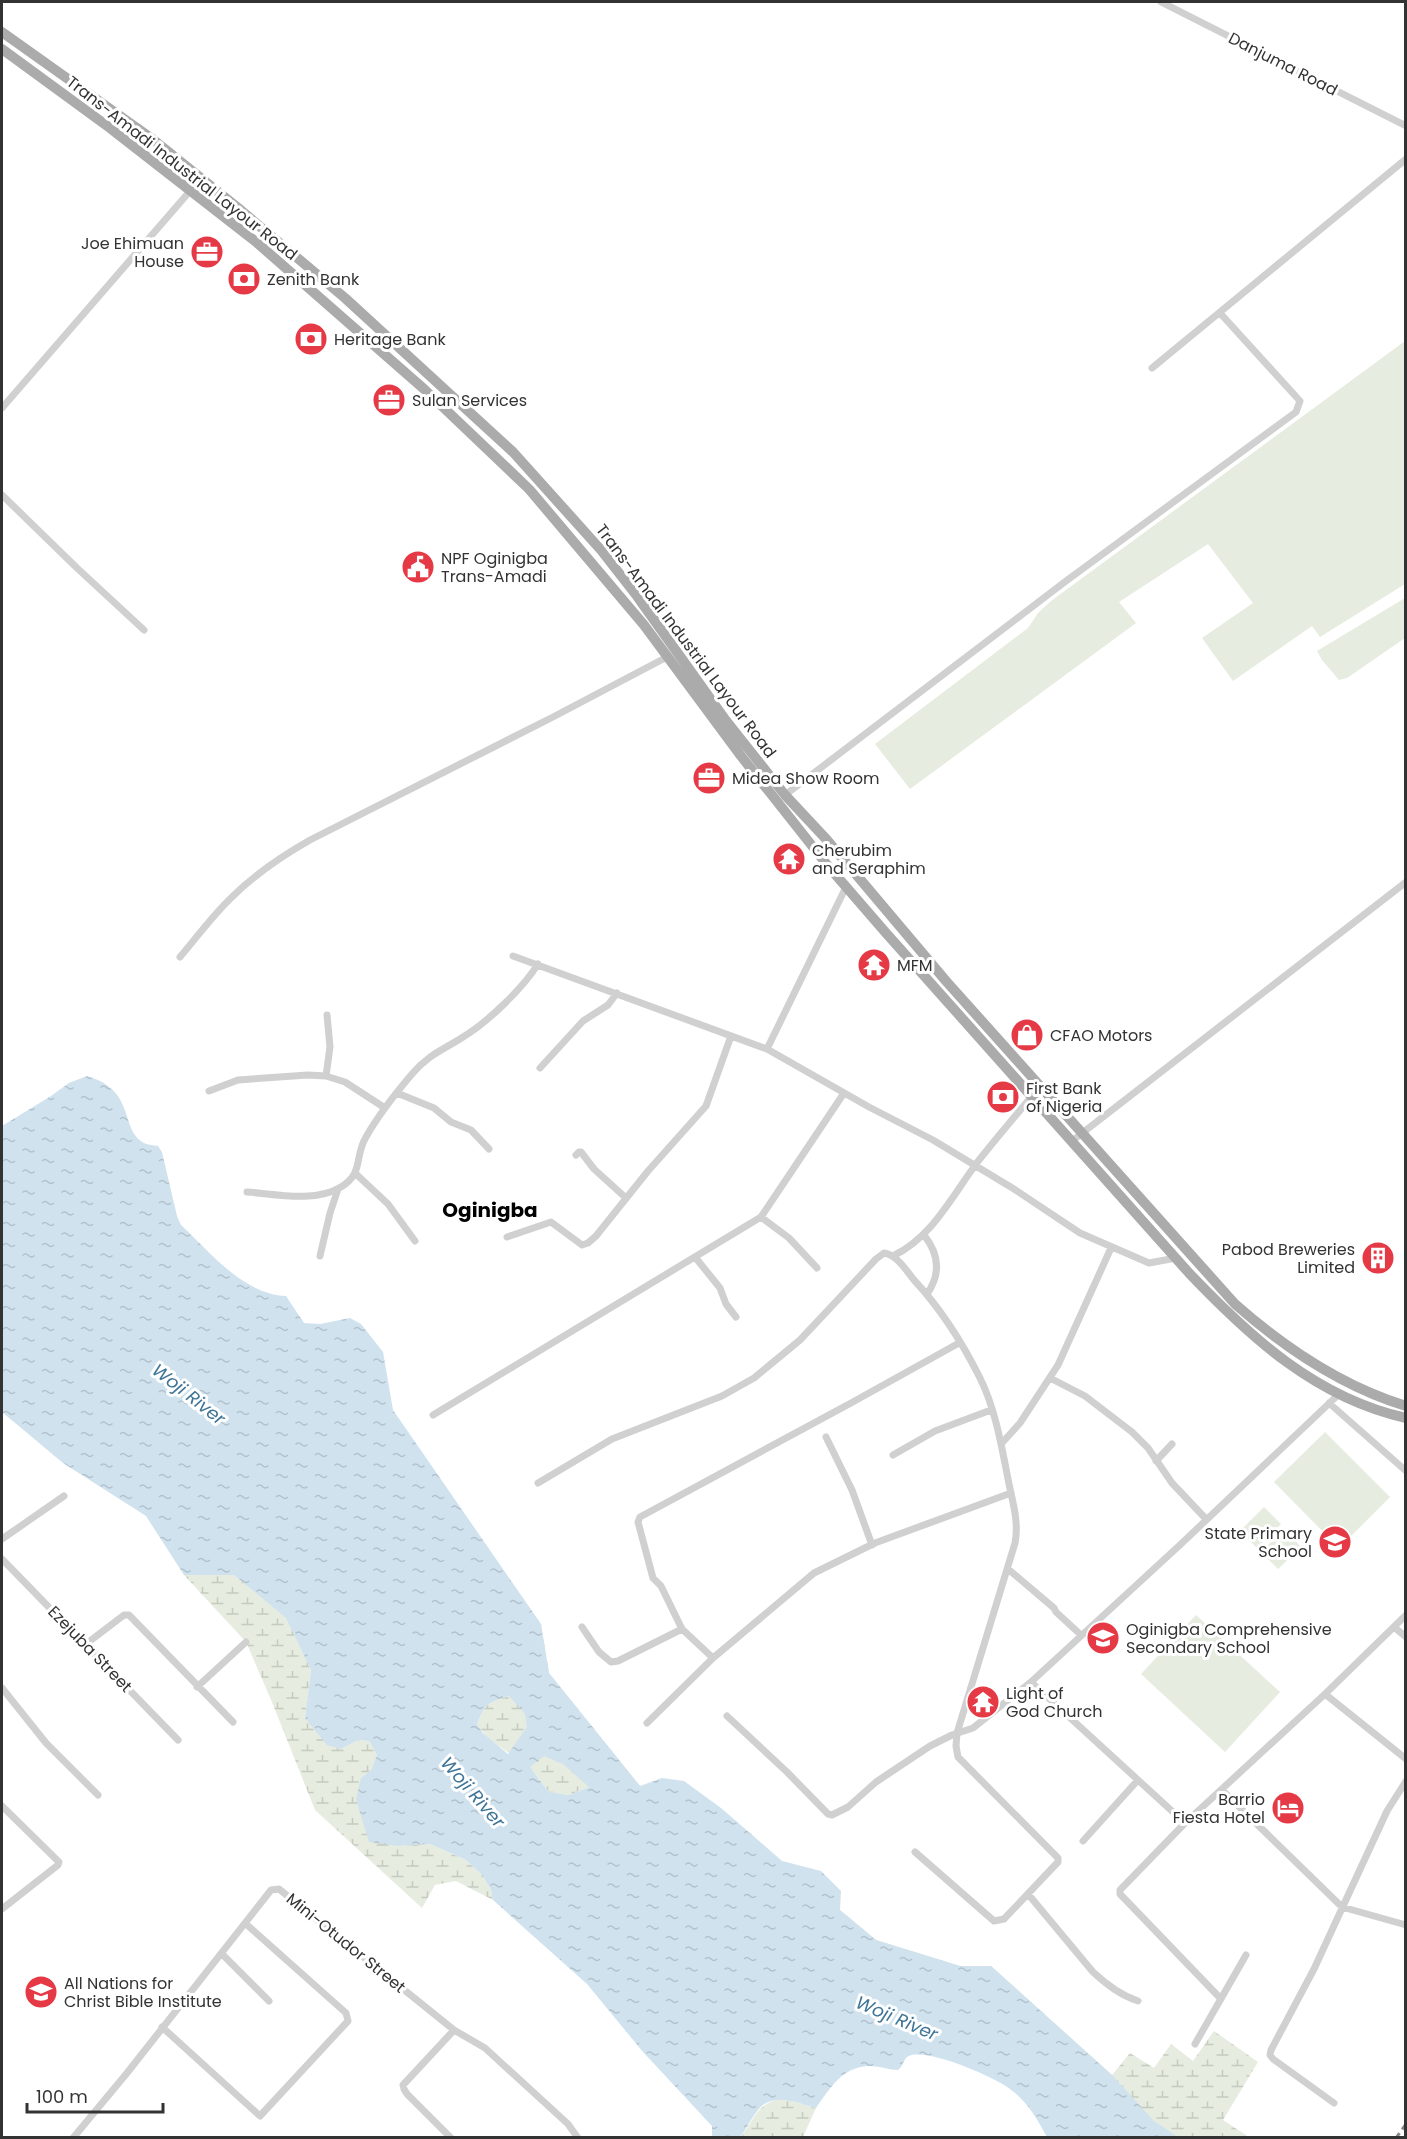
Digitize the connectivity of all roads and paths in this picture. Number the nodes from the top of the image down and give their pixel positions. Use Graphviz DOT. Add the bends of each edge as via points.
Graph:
graph roads {
  1 [pos="1161,2"];
  2 [pos="2,32"];
  3 [pos="2,49"];
  4 [pos="1406,126"];
  5 [pos="1406,159"];
  6 [pos="190,190"];
  7 [pos="1220,313"];
  8 [pos="1152,368"];
  9 [pos="2,408"];
  10 [pos="513,452"];
  11 [pos="502,462"];
  12 [pos="2,495"];
  13 [pos="144,630"];
  14 [pos="667,657"];
  15 [pos="785,795"];
  16 [pos="1406,882"];
  17 [pos="846,887"];
  18 [pos="513,956"];
  19 [pos="180,957"];
  20 [pos="538,964"];
  21 [pos="617,993"];
  22 [pos="327,1015"];
  23 [pos="731,1036"];
  24 [pos="767,1049"];
  25 [pos="540,1068"];
  26 [pos="326,1076"];
  27 [pos="209,1090"];
  28 [pos="397,1093"];
  29 [pos="844,1093"];
  30 [pos="1032,1096"];
  31 [pos="385,1108"];
  32 [pos="1082,1133"];
  33 [pos="1072,1142"];
  34 [pos="489,1149"];
  35 [pos="576,1155"];
  36 [pos="975,1165"];
  37 [pos="356,1174"];
  38 [pos="338,1189"];
  39 [pos="247,1192"];
  40 [pos="626,1198"];
  41 [pos="761,1216"];
  42 [pos="924,1235"];
  43 [pos="507,1237"];
  44 [pos="415,1241"];
  45 [pos="1111,1248"];
  46 [pos="320,1256"];
  47 [pos="893,1256"];
  48 [pos="695,1257"];
  49 [pos="1176,1258"];
  50 [pos="817,1268"];
  51 [pos="927,1294"];
  52 [pos="736,1317"];
  53 [pos="959,1343"];
  54 [pos="1050,1378"];
  55 [pos="1339,1394"];
  56 [pos="1329,1403"];
  57 [pos="1406,1406"];
  58 [pos="991,1410"];
  59 [pos="433,1415"];
  60 [pos="1406,1418"];
  61 [pos="825,1437"];
  62 [pos="1001,1444"];
  63 [pos="1172,1444"];
  64 [pos="893,1455"];
  65 [pos="1156,1461"];
  66 [pos="1406,1471"];
  67 [pos="538,1484"];
  68 [pos="1011,1493"];
  69 [pos="64,1496"];
  70 [pos="1206,1519"];
  71 [pos="2,1539"];
  72 [pos="872,1545"];
  73 [pos="2,1559"];
  74 [pos="1008,1569"];
  75 [pos="1406,1615"];
  76 [pos="582,1627"];
  77 [pos="1394,1627"];
  78 [pos="682,1629"];
  79 [pos="1081,1635"];
  80 [pos="1406,1637"];
  81 [pos="246,1642"];
  82 [pos="86,1644"];
  83 [pos="712,1658"];
  84 [pos="1031,1682"];
  85 [pos="197,1687"];
  86 [pos="2,1688"];
  87 [pos="1325,1694"];
  88 [pos="727,1716"];
  89 [pos="233,1722"];
  90 [pos="647,1723"];
  91 [pos="957,1733"];
  92 [pos="178,1740"];
  93 [pos="1406,1759"];
  94 [pos="1138,1780"];
  95 [pos="1406,1781"];
  96 [pos="1222,1790"];
  97 [pos="98,1795"];
  98 [pos="2,1806"];
  99 [pos="1185,1823"];
  100 [pos="1083,1841"];
  101 [pos="915,1852"];
  102 [pos="1028,1894"];
  103 [pos="1342,1907"];
  104 [pos="2,1909"];
  105 [pos="246,1924"];
  106 [pos="1406,1925"];
  107 [pos="222,1954"];
  108 [pos="1246,1955"];
  109 [pos="1221,1999"];
  110 [pos="269,2001"];
  111 [pos="1138,2001"];
  112 [pos="162,2027"];
  113 [pos="454,2030"];
  114 [pos="1195,2044"];
  115 [pos="1334,2103"];
  116 [pos="73,2138"];
  117 [pos="452,2138"];
  118 [pos="578,2138"];
  1 -- 4 [label="street, Danjuma Road"];
  2 -- 10 [label="main road, Trans-Amadi Industrial Layour Road" via="151,138 238,208 354,306"];
  3 -- 6 [label="main road, Trans-Amadi Industrial Layour Road"];
  5 -- 7 [label="street"];
  6 -- 9 [label="street"];
  6 -- 11 [label="main road, Trans-Amadi Industrial Layour Road" via="363,334"];
  7 -- 8 [label="street"];
  7 -- 15 [label="street" via="1299,401 1296,412"];
  10 -- 11 [label="main road"];
  10 -- 15 [label="main road, Trans-Amadi Industrial Layour Road" via="630,586 724,718"];
  11 -- 14 [label="main road, Trans-Amadi Industrial Layour Road" via="609,582"];
  12 -- 13 [label="street"];
  14 -- 17 [label="main road, Trans-Amadi Industrial Layour Road" via="755,775"];
  14 -- 19 [label="street" via="287,854 231,897"];
  15 -- 32 [label="main road, Trans-Amadi Industrial Layour Road"];
  16 -- 32 [label="street"];
  17 -- 24 [label="street"];
  17 -- 30 [label="main road, Trans-Amadi Industrial Layour Road"];
  18 -- 20 [label="street"];
  20 -- 21 [label="street"];
  20 -- 28 [label="street" via="506,1001 471,1032 435,1052"];
  21 -- 23 [label="street"];
  21 -- 25 [label="street" via="608,1005 583,1021"];
  22 -- 26 [label="street" via="330,1047"];
  23 -- 24 [label="street"];
  23 -- 40 [label="street" via="706,1106"];
  24 -- 29 [label="street"];
  26 -- 27 [label="street" via="238,1080"];
  26 -- 31 [label="street" via="345,1082"];
  28 -- 31 [label="street"];
  28 -- 34 [label="street" via="434,1108 451,1122 471,1130"];
  29 -- 36 [label="street"];
  29 -- 41 [label="street"];
  30 -- 33 [label="main road, Trans-Amadi Industrial Layour Road"];
  30 -- 36 [label="street"];
  31 -- 37 [label="street" via="365,1139"];
  32 -- 33 [label="street"];
  32 -- 57 [label="main road, Trans-Amadi Industrial Layour Road" via="1196,1262 1260,1326 1333,1375"];
  33 -- 49 [label="main road, Trans-Amadi Industrial Layour Road"];
  35 -- 40 [label="street" via="582,1152 594,1169"];
  36 -- 42 [label="street"];
  36 -- 45 [label="street" via="1060,1221"];
  37 -- 38 [label="street"];
  37 -- 44 [label="street" via="388,1204"];
  38 -- 39 [label="street" via="309,1196"];
  38 -- 46 [label="street"];
  40 -- 43 [label="street" via="588,1243 582,1245 551,1222"];
  41 -- 48 [label="street"];
  41 -- 50 [label="street"];
  42 -- 47 [label="street"];
  42 -- 51 [label="street" via="937,1265 937,1278"];
  45 -- 49 [label="street" via="1149,1263"];
  45 -- 54 [label="street"];
  47 -- 51 [label="street"];
  47 -- 67 [label="street" via="884,1254 876,1259 800,1340 754,1378 712,1400 620,1435"];
  48 -- 52 [label="street" via="720,1288"];
  48 -- 59 [label="street"];
  49 -- 55 [label="main road, Trans-Amadi Industrial Layour Road" via="1278,1358"];
  51 -- 53 [label="street" via="956,1332"];
  53 -- 58 [label="street" via="980,1379"];
  53 -- 78 [label="street" via="640,1517 653,1578"];
  54 -- 62 [label="street"];
  54 -- 65 [label="street" via="1084,1396 1132,1432"];
  55 -- 56 [label="street"];
  55 -- 60 [label="main road, Trans-Amadi Industrial Layour Road"];
  56 -- 66 [label="street"];
  56 -- 70 [label="street"];
  58 -- 62 [label="street"];
  58 -- 64 [label="street" via="936,1431"];
  61 -- 72 [label="street" via="852,1490"];
  62 -- 68 [label="street"];
  63 -- 65 [label="street"];
  65 -- 70 [label="street"];
  68 -- 72 [label="street"];
  68 -- 74 [label="street" via="1017,1533"];
  69 -- 71 [label="street"];
  70 -- 79 [label="street"];
  72 -- 83 [label="street" via="810,1575"];
  73 -- 82 [label="street, Ezejuba Street"];
  74 -- 79 [label="street"];
  74 -- 91 [label="street"];
  75 -- 77 [label="street"];
  76 -- 78 [label="street" via="611,1662"];
  77 -- 80 [label="street"];
  77 -- 87 [label="street"];
  78 -- 83 [label="street"];
  79 -- 84 [label="street"];
  81 -- 85 [label="street"];
  82 -- 85 [label="street" via="127,1614"];
  82 -- 92 [label="street, Ezejuba Street"];
  83 -- 90 [label="street"];
  84 -- 91 [label="street" via="974,1728"];
  84 -- 94 [label="street"];
  85 -- 89 [label="street"];
  86 -- 97 [label="street" via="45,1743"];
  87 -- 93 [label="street"];
  87 -- 96 [label="street"];
  88 -- 91 [label="street" via="832,1815 901,1765"];
  91 -- 102 [label="street" via="958,1757 1058,1858"];
  94 -- 99 [label="street"];
  94 -- 100 [label="street"];
  95 -- 103 [label="street" via="1387,1810"];
  96 -- 99 [label="street"];
  96 -- 103 [label="street"];
  98 -- 104 [label="street" via="57,1859 58,1865"];
  99 -- 109 [label="street" via="1119,1890"];
  101 -- 102 [label="street" via="994,1921 1004,1919"];
  102 -- 111 [label="street" via="1105,1983"];
  103 -- 106 [label="street"];
  103 -- 115 [label="street" via="1270,2055"];
  105 -- 107 [label="street, Mini-Otudor Street"];
  105 -- 112 [label="street" via="348,2020 262,2115 256,2114"];
  105 -- 113 [label="street, Mini-Otudor Street" via="271,1890 279,1889"];
  107 -- 110 [label="street"];
  107 -- 112 [label="street, Mini-Otudor Street"];
  108 -- 109 [label="street"];
  109 -- 114 [label="street"];
  112 -- 116 [label="street, Mini-Otudor Street"];
  113 -- 117 [label="street" via="403,2085 407,2094"];
  113 -- 118 [label="street, Mini-Otudor Street" via="485,2048 568,2124"];
}
